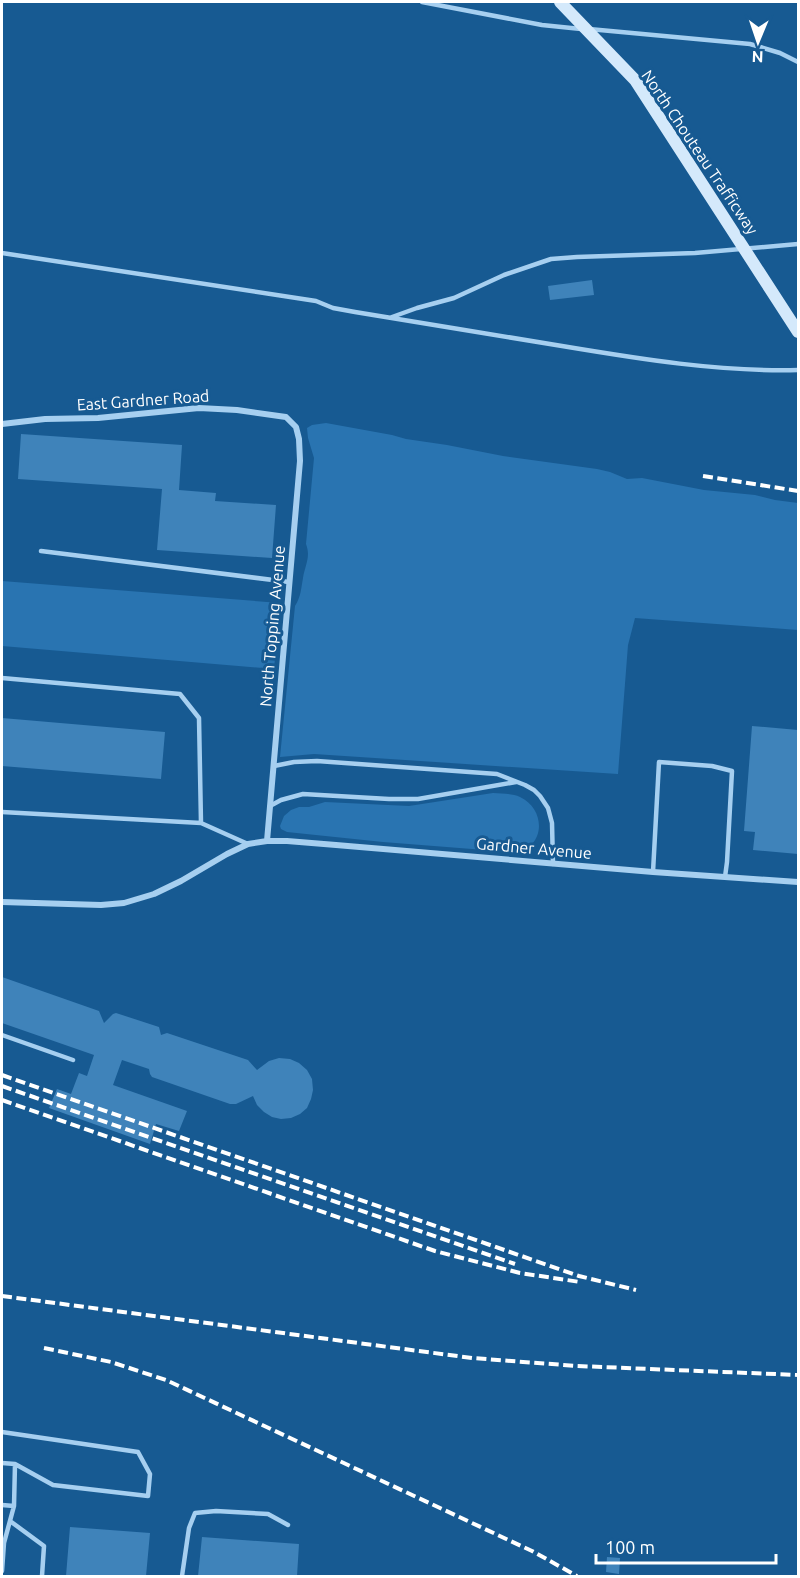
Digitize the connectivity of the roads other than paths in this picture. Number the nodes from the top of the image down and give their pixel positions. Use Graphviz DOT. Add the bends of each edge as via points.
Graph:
graph roads {
  1 [pos="422,2"];
  2 [pos="560,2"];
  3 [pos="798,62"];
  4 [pos="798,244"];
  5 [pos="2,253"];
  6 [pos="391,318"];
  7 [pos="798,332"];
  8 [pos="798,370"];
  9 [pos="286,417"];
  10 [pos="2,424"];
  11 [pos="41,551"];
  12 [pos="289,582"];
  13 [pos="2,678"];
  14 [pos="274,766"];
  15 [pos="516,782"];
  16 [pos="270,806"];
  17 [pos="2,812"];
  18 [pos="201,823"];
  19 [pos="267,842"];
  20 [pos="248,844"];
  21 [pos="553,864"];
  22 [pos="653,872"];
  23 [pos="725,877"];
  24 [pos="798,882"];
  25 [pos="2,902"];
  26 [pos="2,1035"];
  27 [pos="73,1059"];
  28 [pos="2,1432"];
  29 [pos="2,1462"];
  30 [pos="15,1464"];
  31 [pos="2,1505"];
  32 [pos="14,1506"];
  33 [pos="10,1521"];
  34 [pos="288,1525"];
  35 [pos="2,1571"];
  36 [pos="42,1576"];
  37 [pos="182,1576"];
  1 -- 3 [label="lane" via="542,25 750,44"];
  2 -- 7 [label="main road, North Chouteau Trafficway, bridge" via="635,80"];
  4 -- 6 [label="lane" via="551,259"];
  5 -- 6 [label="lane" via="316,301 333,308"];
  6 -- 8 [label="lane" via="658,361"];
  9 -- 10 [label="street, East Gardner Road" via="199,408"];
  9 -- 12 [label="street, North Topping Avenue" via="296,427 300,461"];
  11 -- 12 [label="lane"];
  12 -- 14 [label="street, North Topping Avenue"];
  13 -- 18 [label="lane" via="180,694 199,718"];
  14 -- 15 [label="lane" via="305,760 496,774"];
  14 -- 16 [label="street, North Topping Avenue"];
  15 -- 16 [label="lane" via="418,799 303,794"];
  15 -- 21 [label="lane" via="534,790 548,808"];
  16 -- 19 [label="street, North Topping Avenue"];
  17 -- 18 [label="lane"];
  18 -- 20 [label="lane"];
  19 -- 20 [label="street, Gardner Avenue"];
  19 -- 21 [label="street, Gardner Avenue"];
  20 -- 25 [label="street" via="154,894 124,903"];
  21 -- 22 [label="street, Gardner Avenue"];
  22 -- 23 [label="street, Gardner Avenue"];
  22 -- 23 [label="lane" via="659,762 669,762 732,771"];
  23 -- 24 [label="street, Gardner Avenue"];
  26 -- 27 [label="lane"];
  28 -- 30 [label="lane" via="138,1452 150,1474 148,1496 53,1485"];
  29 -- 30 [label="lane"];
  30 -- 32 [label="lane"];
  31 -- 32 [label="lane"];
  32 -- 33 [label="lane"];
  33 -- 35 [label="lane"];
  33 -- 36 [label="lane" via="44,1546"];
  34 -- 37 [label="lane" via="268,1514 195,1513"];
}
